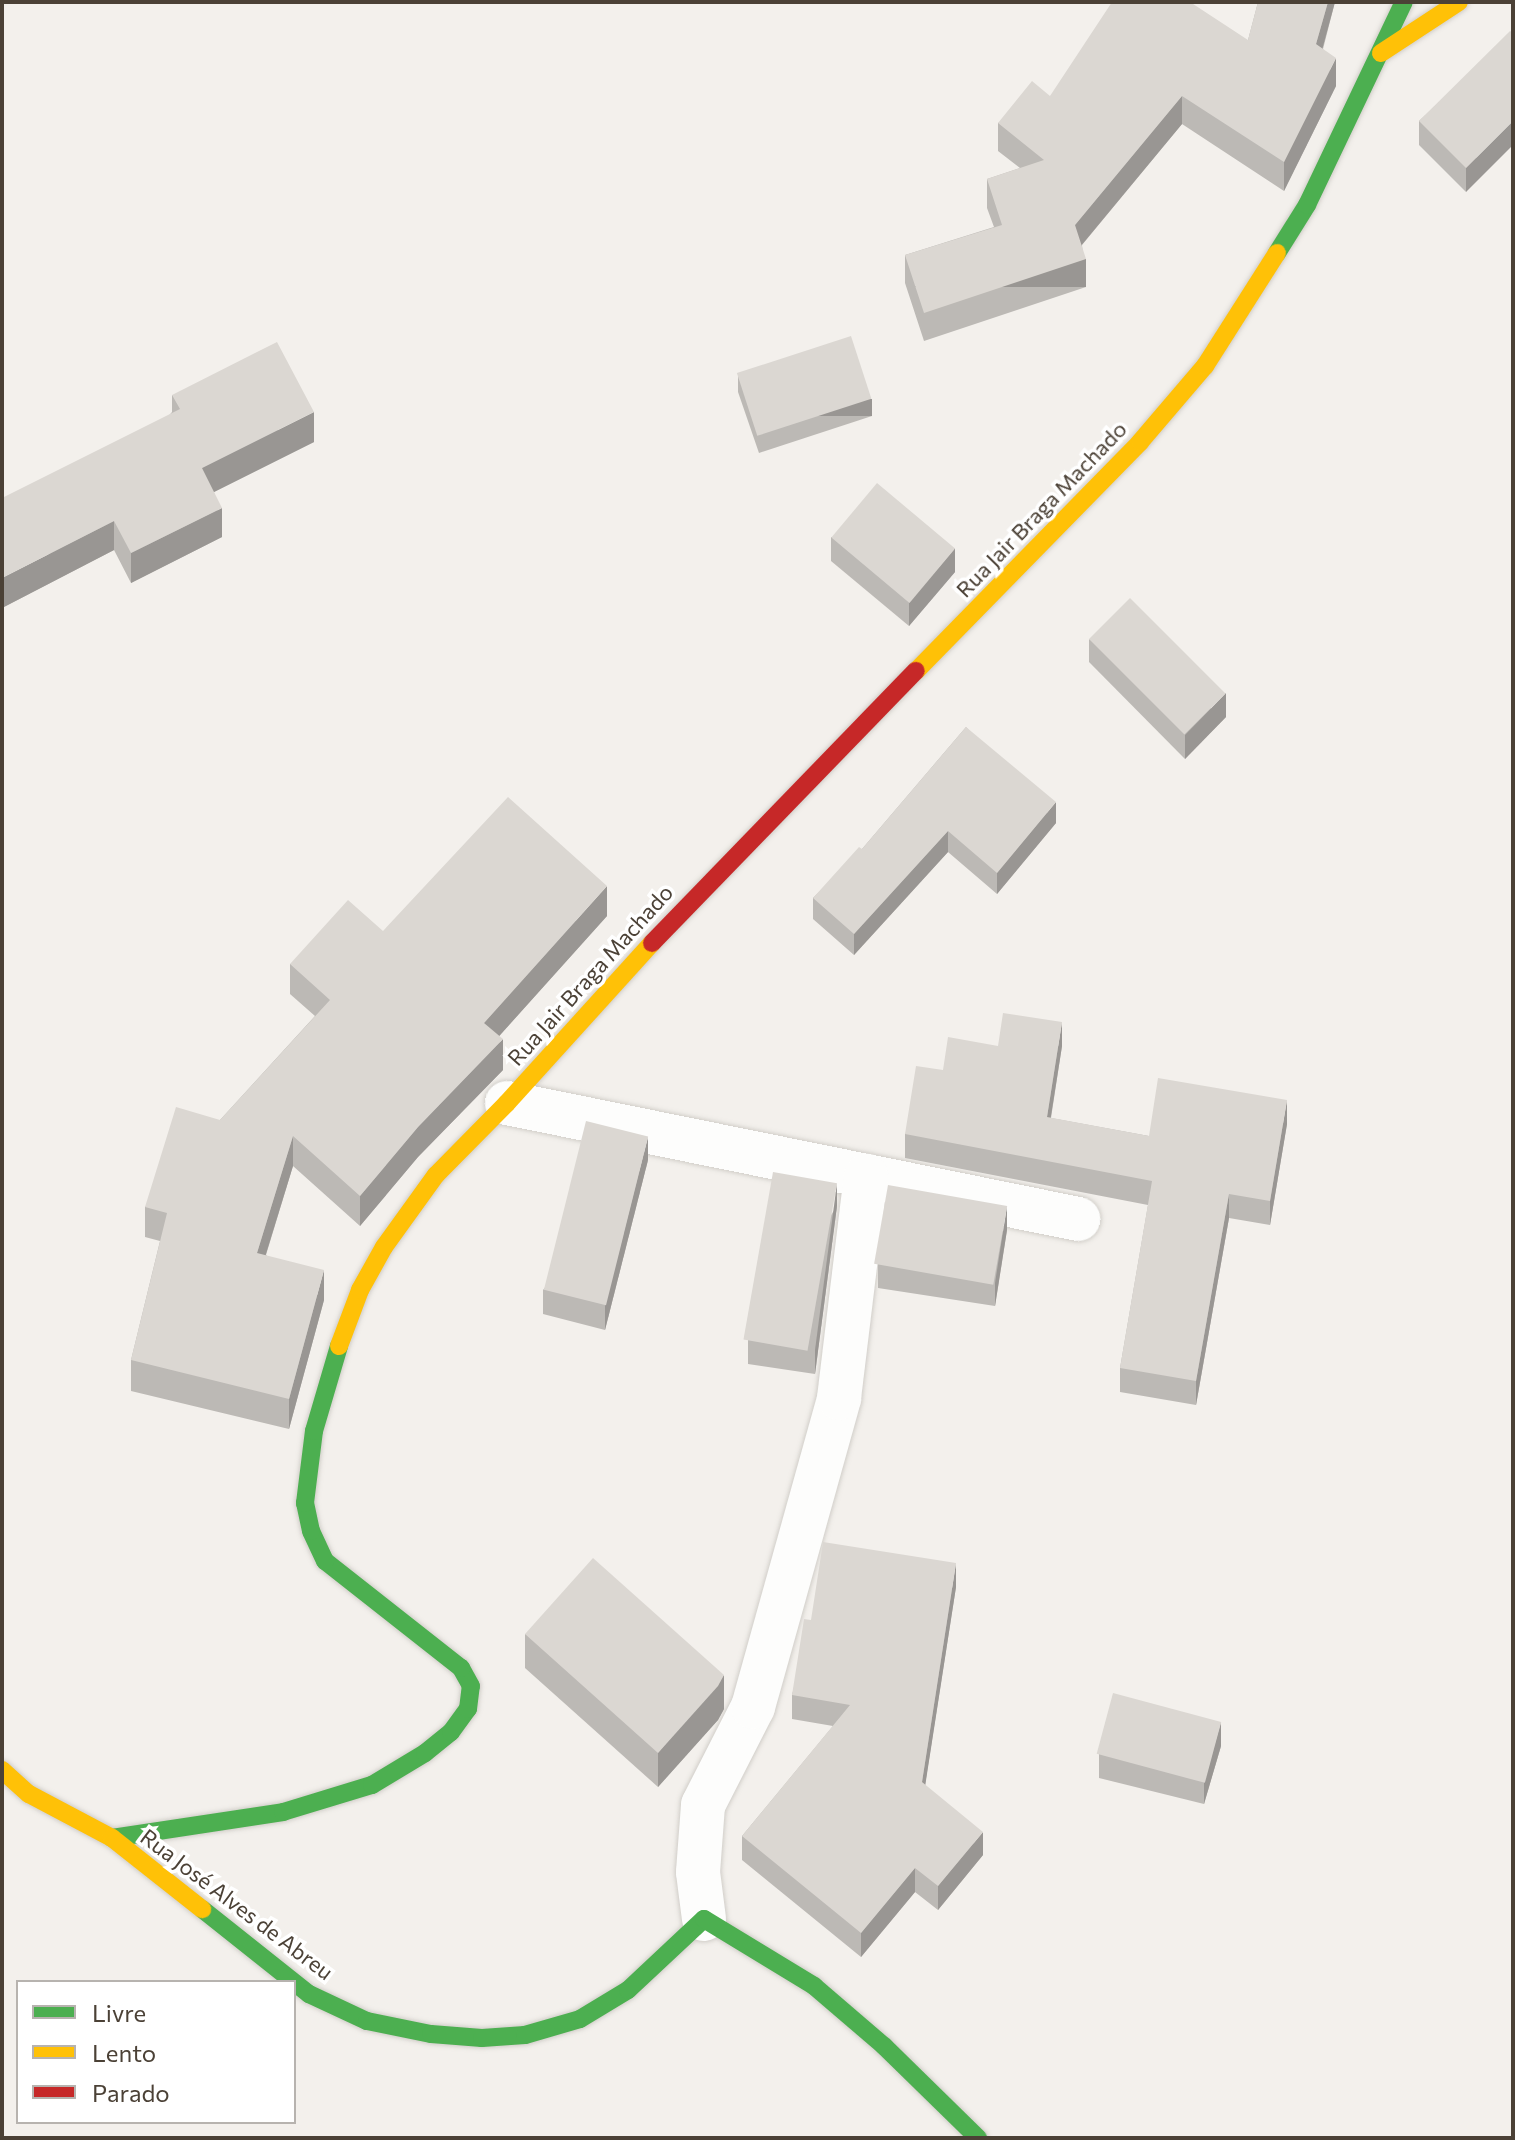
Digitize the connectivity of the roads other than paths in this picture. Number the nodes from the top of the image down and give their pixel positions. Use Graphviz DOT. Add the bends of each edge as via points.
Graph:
graph roads {
  1 [pos="1404,2"];
  2 [pos="1459,2"];
  3 [pos="1381,53"];
  4 [pos="507,1103"];
  5 [pos="866,1176"];
  6 [pos="1078,1219"];
  7 [pos="2,1770"];
  8 [pos="112,1838"];
  9 [pos="704,1919"];
  10 [pos="291,1980"];
  11 [pos="296,1984"];
  12 [pos="978,2138"];
  1 -- 3 [label="street, Rua Jair Braga Machado"];
  2 -- 3 [label="street"];
  3 -- 4 [label="street, Rua Jair Braga Machado" via="1307,205 1205,366 1140,442 675,917"];
  4 -- 5 [label="street"];
  4 -- 8 [label="street, Rua Jair Braga Machado" via="436,1175 360,1290 339,1345 307,1469 305,1503 325,1561 461,1668 471,1686 468,1709 425,1753 372,1785 283,1812"];
  5 -- 6 [label="street"];
  5 -- 9 [label="street" via="839,1398 753,1707 703,1805 698,1872"];
  7 -- 8 [label="street, Rua José Alves de Abreu" via="29,1794"];
  8 -- 10 [label="street, Rua José Alves de Abreu"];
  9 -- 11 [label="street, Rua José Alves de Abreu" via="628,1990 580,2019 525,2035 431,2034 367,2021"];
  9 -- 12 [label="street" via="814,1986"];
}
